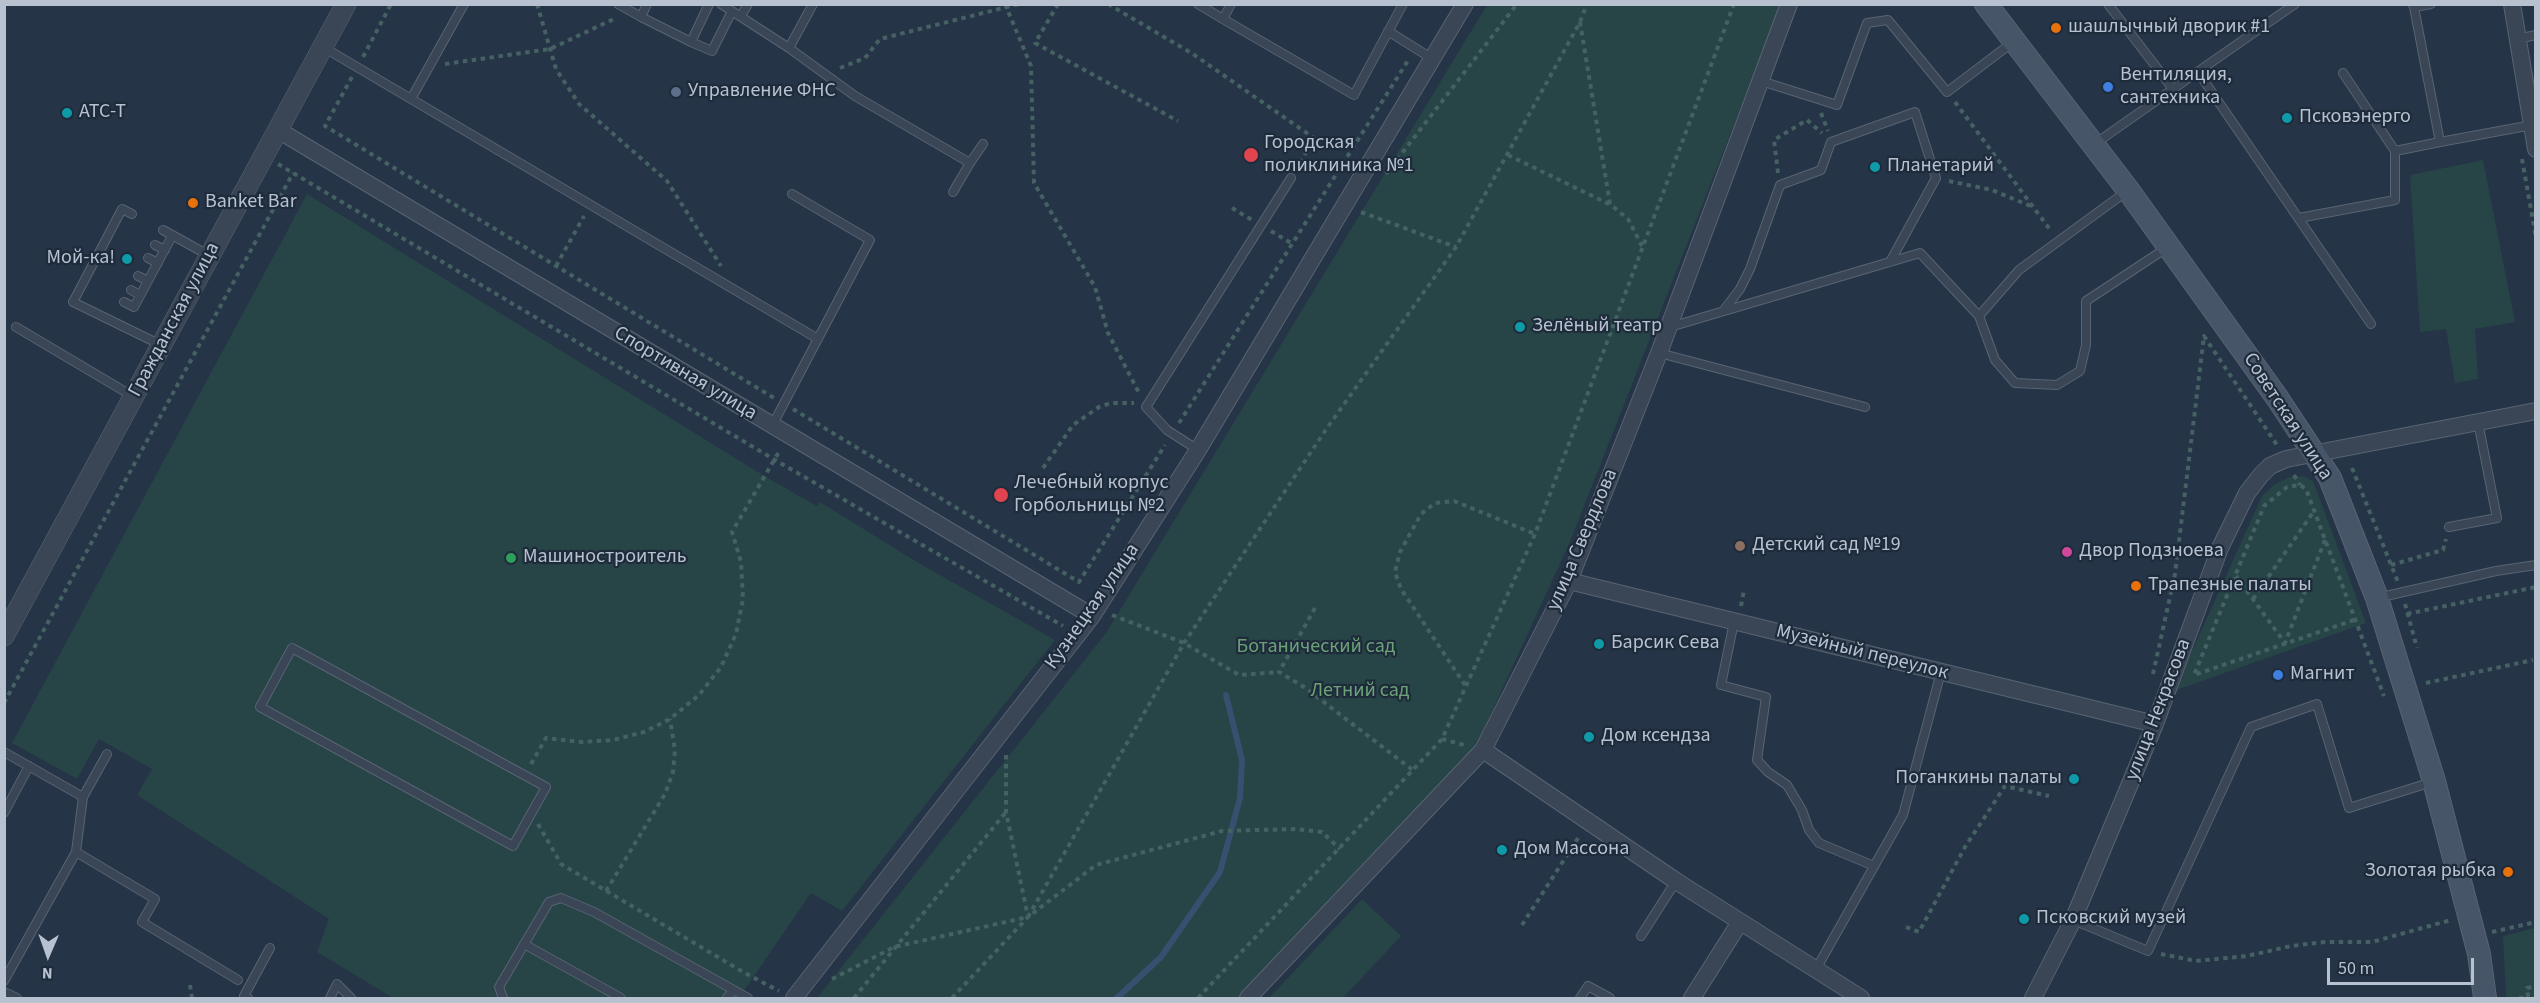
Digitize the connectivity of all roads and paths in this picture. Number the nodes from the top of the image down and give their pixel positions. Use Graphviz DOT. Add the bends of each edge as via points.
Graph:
graph roads {
  1 [pos="346,4"];
  2 [pos="391,4"];
  3 [pos="464,4"];
  4 [pos="537,4"];
  5 [pos="618,4"];
  6 [pos="647,4"];
  7 [pos="709,4"];
  8 [pos="721,4"];
  9 [pos="748,4"];
  10 [pos="813,4"];
  11 [pos="1019,4"];
  12 [pos="1058,4"];
  13 [pos="1108,4"];
  14 [pos="1198,4"];
  15 [pos="1231,4"];
  16 [pos="1403,4"];
  17 [pos="1465,4"];
  18 [pos="1587,4"];
  19 [pos="1734,4"];
  20 [pos="1789,4"];
  21 [pos="1986,4"];
  22 [pos="2108,4"];
  23 [pos="2295,4"];
  24 [pos="2431,4"];
  25 [pos="2512,4"];
  26 [pos="1006,6"];
  27 [pos="2413,6"];
  28 [pos="631,11"];
  29 [pos="732,11"];
  30 [pos="741,16"];
  31 [pos="641,17"];
  32 [pos="1223,19"];
  33 [pos="1580,22"];
  34 [pos="1388,31"];
  35 [pos="2535,35"];
  36 [pos="2517,39"];
  37 [pos="2014,41"];
  38 [pos="691,42"];
  39 [pos="323,47"];
  40 [pos="1417,47"];
  41 [pos="789,48"];
  42 [pos="550,49"];
  43 [pos="1431,58"];
  44 [pos="430,66"];
  45 [pos="357,67"];
  46 [pos="2198,72"];
  47 [pos="2343,73"];
  48 [pos="825,74"];
  49 [pos="1761,81"];
  50 [pos="2173,89"];
  51 [pos="1947,92"];
  52 [pos="1816,98"];
  53 [pos="411,99"];
  54 [pos="1178,121"];
  55 [pos="2532,125"];
  56 [pos="278,130"];
  57 [pos="1831,142"];
  58 [pos="2440,142"];
  59 [pos="983,144"];
  60 [pos="2093,145"];
  61 [pos="2535,149"];
  62 [pos="2395,151"];
  63 [pos="1508,155"];
  64 [pos="970,163"];
  65 [pos="1292,178"];
  66 [pos="1936,178"];
  67 [pos="1780,186"];
  68 [pos="2128,190"];
  69 [pos="953,192"];
  70 [pos="792,194"];
  71 [pos="1610,204"];
  72 [pos="590,205"];
  73 [pos="2034,207"];
  74 [pos="1358,211"];
  75 [pos="132,213"];
  76 [pos="2299,218"];
  77 [pos="114,223"];
  78 [pos="124,228"];
  79 [pos="162,230"];
  80 [pos="172,236"];
  81 [pos="107,237"];
  82 [pos="117,241"];
  83 [pos="2059,241"];
  84 [pos="155,245"];
  85 [pos="1643,246"];
  86 [pos="1456,247"];
  87 [pos="2168,247"];
  88 [pos="165,250"];
  89 [pos="97,255"];
  90 [pos="210,256"];
  91 [pos="148,258"];
  92 [pos="107,260"];
  93 [pos="1890,262"];
  94 [pos="158,263"];
  95 [pos="556,266"];
  96 [pos="90,268"];
  97 [pos="99,273"];
  98 [pos="138,276"];
  99 [pos="148,281"];
  100 [pos="83,282"];
  101 [pos="93,287"];
  102 [pos="131,290"];
  103 [pos="736,291"];
  104 [pos="140,295"];
  105 [pos="124,302"];
  106 [pos="1724,310"];
  107 [pos="1978,316"];
  108 [pos="2371,324"];
  109 [pos="16,327"];
  110 [pos="1669,327"];
  111 [pos="818,339"];
  112 [pos="161,345"];
  113 [pos="1659,353"];
  114 [pos="134,397"];
  115 [pos="784,404"];
  116 [pos="1146,407"];
  117 [pos="1865,407"];
  118 [pos="2535,411"];
  119 [pos="2478,422"];
  120 [pos="772,426"];
  121 [pos="1172,433"];
  122 [pos="1198,450"];
  123 [pos="2314,454"];
  124 [pos="2286,459"];
  125 [pos="775,460"];
  126 [pos="1043,468"];
  127 [pos="2352,468"];
  128 [pos="2357,480"];
  129 [pos="2300,485"];
  130 [pos="2314,510"];
  131 [pos="2449,527"];
  132 [pos="1535,534"];
  133 [pos="2325,540"];
  134 [pos="2535,565"];
  135 [pos="2391,566"];
  136 [pos="2235,576"];
  137 [pos="1569,581"];
  138 [pos="1079,582"];
  139 [pos="2535,587"];
  140 [pos="1744,590"];
  141 [pos="2377,598"];
  142 [pos="2253,599"];
  143 [pos="1065,600"];
  144 [pos="1315,608"];
  145 [pos="1732,614"];
  146 [pos="2408,614"];
  147 [pos="1112,615"];
  148 [pos="1092,616"];
  149 [pos="4,636"];
  150 [pos="1184,642"];
  151 [pos="2285,643"];
  152 [pos="2533,660"];
  153 [pos="1279,672"];
  154 [pos="1941,672"];
  155 [pos="2151,679"];
  156 [pos="2426,683"];
  157 [pos="1466,686"];
  158 [pos="4,703"];
  159 [pos="670,719"];
  160 [pos="2155,724"];
  161 [pos="1006,750"];
  162 [pos="1483,750"];
  163 [pos="4,752"];
  164 [pos="107,754"];
  165 [pos="29,766"];
  166 [pos="1414,771"];
  167 [pos="525,775"];
  168 [pos="2433,781"];
  169 [pos="2049,795"];
  170 [pos="83,797"];
  171 [pos="532,812"];
  172 [pos="1006,812"];
  173 [pos="4,813"];
  174 [pos="1582,832"];
  175 [pos="1340,849"];
  176 [pos="76,852"];
  177 [pos="1874,866"];
  178 [pos="1676,881"];
  179 [pos="606,891"];
  180 [pos="1028,917"];
  181 [pos="2073,920"];
  182 [pos="2453,920"];
  183 [pos="1740,922"];
  184 [pos="2535,922"];
  185 [pos="1522,925"];
  186 [pos="1906,927"];
  187 [pos="2492,932"];
  188 [pos="1641,936"];
  189 [pos="524,944"];
  190 [pos="894,947"];
  191 [pos="270,948"];
  192 [pos="2148,951"];
  193 [pos="1815,971"];
  194 [pos="238,980"];
  195 [pos="4,981"];
  196 [pos="828,982"];
  197 [pos="190,985"];
  198 [pos="2535,986"];
  199 [pos="733,990"];
  200 [pos="4,992"];
  201 [pos="788,996"];
  202 [pos="2528,998"];
  203 [pos="17,999"];
  204 [pos="192,999"];
  205 [pos="248,999"];
  206 [pos="330,999"];
  207 [pos="351,999"];
  208 [pos="503,999"];
  209 [pos="621,999"];
  210 [pos="727,999"];
  211 [pos="748,999"];
  212 [pos="854,999"];
  213 [pos="952,999"];
  214 [pos="1198,999"];
  215 [pos="1248,999"];
  216 [pos="1580,999"];
  217 [pos="1611,999"];
  218 [pos="1692,999"];
  219 [pos="1861,999"];
  220 [pos="2033,999"];
  221 [pos="2485,999"];
  222 [pos="2519,999"];
  1 -- 39 [label="street, Гражданская улица"];
  2 -- 45 [label="path"];
  3 -- 44 [label="lane"];
  4 -- 42 [label="path"];
  5 -- 28 [label="lane"];
  6 -- 31 [label="lane"];
  7 -- 38 [label="lane"];
  8 -- 29 [label="lane"];
  9 -- 30 [label="lane"];
  10 -- 41 [label="lane"];
  11 -- 26 [label="path"];
  12 -- 54 [label="path" via="1035,43"];
  13 -- 65 [label="path" via="1193,54 1314,138"];
  14 -- 32 [label="lane"];
  15 -- 32 [label="lane"];
  16 -- 34 [label="lane"];
  17 -- 43 [label="street, Кузнецкая улица"];
  18 -- 33 [label="path"];
  19 -- 85 [label="path"];
  20 -- 49 [label="street, улица Свердлова"];
  21 -- 37 [label="main road, Советская улица"];
  22 -- 50 [label="lane"];
  23 -- 46 [label="lane"];
  24 -- 27 [label="lane"];
  25 -- 36 [label="street"];
  26 -- 48 [label="path" via="880,39 865,58"];
  26 -- 116 [label="path" via="1032,66 1034,183 1095,287 1108,333"];
  27 -- 58 [label="lane"];
  28 -- 31 [label="lane"];
  28 -- 42 [label="path"];
  29 -- 30 [label="lane"];
  29 -- 38 [label="lane" via="712,51"];
  30 -- 41 [label="lane"];
  31 -- 38 [label="lane"];
  32 -- 34 [label="lane" via="1354,95"];
  33 -- 63 [label="path"];
  33 -- 71 [label="path"];
  34 -- 40 [label="lane"];
  35 -- 36 [label="lane"];
  36 -- 55 [label="street"];
  37 -- 51 [label="lane"];
  37 -- 60 [label="main road, Советская улица"];
  39 -- 45 [label="lane"];
  39 -- 56 [label="street, Гражданская улица"];
  40 -- 43 [label="lane"];
  40 -- 121 [label="path"];
  41 -- 48 [label="lane"];
  42 -- 44 [label="path"];
  42 -- 103 [label="path" via="556,69 579,104 667,181"];
  43 -- 122 [label="street, Кузнецкая улица"];
  44 -- 53 [label="lane"];
  45 -- 53 [label="lane"];
  45 -- 95 [label="path" via="326,126"];
  46 -- 50 [label="lane"];
  46 -- 76 [label="lane"];
  47 -- 62 [label="lane"];
  48 -- 64 [label="lane" via="855,96"];
  49 -- 52 [label="lane"];
  49 -- 110 [label="street, улица Свердлова"];
  50 -- 60 [label="lane"];
  51 -- 52 [label="lane" via="1888,20 1868,23 1837,105"];
  51 -- 73 [label="path"];
  52 -- 57 [label="path"];
  53 -- 72 [label="lane"];
  55 -- 58 [label="lane"];
  55 -- 61 [label="street"];
  56 -- 90 [label="street, Гражданская улица"];
  56 -- 120 [label="street, Спортивная улица"];
  57 -- 66 [label="lane" via="1916,112"];
  57 -- 67 [label="lane" via="1821,170"];
  57 -- 67 [label="path" via="1807,120 1774,140"];
  58 -- 62 [label="lane"];
  59 -- 64 [label="lane"];
  60 -- 68 [label="main road, Советская улица"];
  62 -- 76 [label="lane" via="2395,200"];
  63 -- 71 [label="path"];
  63 -- 86 [label="path"];
  64 -- 69 [label="lane"];
  65 -- 116 [label="lane"];
  66 -- 73 [label="path" via="1992,190"];
  66 -- 93 [label="lane"];
  67 -- 106 [label="lane" via="1750,269"];
  68 -- 83 [label="lane"];
  68 -- 87 [label="main road, Советская улица"];
  70 -- 111 [label="lane" via="870,240"];
  71 -- 85 [label="path" via="1628,219"];
  72 -- 95 [label="path"];
  72 -- 103 [label="lane"];
  73 -- 83 [label="path"];
  74 -- 86 [label="path"];
  75 -- 77 [label="lane" via="122,209"];
  76 -- 108 [label="lane"];
  77 -- 78 [label="lane"];
  77 -- 81 [label="lane"];
  79 -- 80 [label="lane"];
  80 -- 88 [label="lane"];
  80 -- 90 [label="lane"];
  81 -- 82 [label="lane"];
  81 -- 89 [label="lane"];
  83 -- 107 [label="lane" via="2019,270"];
  84 -- 88 [label="lane"];
  85 -- 132 [label="path"];
  86 -- 150 [label="path" via="1327,428"];
  87 -- 107 [label="lane" via="2086,301 2086,345 2080,371 2057,385 2015,384 1995,360"];
  87 -- 123 [label="main road, Советская улица"];
  88 -- 94 [label="lane"];
  89 -- 92 [label="lane"];
  89 -- 96 [label="lane"];
  90 -- 112 [label="street, Гражданская улица"];
  91 -- 94 [label="lane"];
  93 -- 106 [label="lane"];
  93 -- 107 [label="lane" via="1920,253"];
  94 -- 99 [label="lane"];
  95 -- 115 [label="path"];
  96 -- 97 [label="lane"];
  96 -- 100 [label="lane"];
  98 -- 99 [label="lane"];
  99 -- 104 [label="lane"];
  100 -- 101 [label="lane"];
  100 -- 112 [label="lane" via="73,302"];
  102 -- 104 [label="lane"];
  103 -- 111 [label="lane"];
  104 -- 105 [label="lane" via="134,307"];
  106 -- 110 [label="lane"];
  109 -- 114 [label="lane"];
  110 -- 113 [label="street, улица Свердлова"];
  111 -- 115 [label="lane"];
  112 -- 114 [label="street, Гражданская улица"];
  113 -- 117 [label="lane"];
  113 -- 137 [label="street, улица Свердлова"];
  114 -- 149 [label="street, Гражданская улица"];
  115 -- 120 [label="lane"];
  115 -- 138 [label="path"];
  116 -- 121 [label="lane"];
  116 -- 126 [label="path" via="1126,401 1099,407 1073,425"];
  118 -- 119 [label="street, улица Некрасова"];
  119 -- 123 [label="street, улица Некрасова"];
  119 -- 131 [label="lane" via="2497,518"];
  120 -- 143 [label="street, Спортивная улица"];
  121 -- 122 [label="lane"];
  121 -- 138 [label="path"];
  122 -- 148 [label="street, Кузнецкая улица"];
  123 -- 124 [label="street, улица Некрасова"];
  123 -- 141 [label="main road, Советская улица" via="2330,478"];
  124 -- 129 [label="path"];
  124 -- 155 [label="path" via="2205,336 2175,574"];
  124 -- 160 [label="street, улица Некрасова" via="2270,466 2247,494 2220,548"];
  125 -- 143 [label="path" via="1068,628"];
  125 -- 158 [label="path" via="293,173"];
  125 -- 159 [label="path" via="732,532 741,562 743,599 736,634 721,666 699,695"];
  127 -- 128 [label="path"];
  129 -- 130 [label="path" via="2306,489"];
  129 -- 136 [label="path" via="2287,487 2264,506"];
  130 -- 133 [label="path"];
  130 -- 142 [label="path"];
  131 -- 135 [label="path" via="2443,550"];
  132 -- 157 [label="path"];
  132 -- 157 [label="path" via="1454,501 1435,503 1421,514 1400,552 1395,572 1401,589"];
  133 -- 151 [label="path"];
  133 -- 151 [label="path" via="2354,620"];
  134 -- 141 [label="lane"];
  136 -- 142 [label="path"];
  136 -- 151 [label="path" via="2194,675"];
  137 -- 145 [label="street, Музейный переулок"];
  137 -- 162 [label="street, улица Свердлова"];
  138 -- 143 [label="path"];
  139 -- 146 [label="path"];
  140 -- 145 [label="path" via="1740,610"];
  141 -- 168 [label="main road, Советская улица"];
  142 -- 151 [label="path"];
  143 -- 148 [label="street, Спортивная улица"];
  144 -- 153 [label="path"];
  145 -- 154 [label="street, Музейный переулок"];
  145 -- 177 [label="lane" via="1721,686 1766,697 1757,759 1787,785 1819,843"];
  147 -- 150 [label="path"];
  148 -- 201 [label="street, Кузнецкая улица"];
  150 -- 153 [label="path" via="1239,675"];
  150 -- 180 [label="path"];
  152 -- 156 [label="path"];
  153 -- 166 [label="path"];
  154 -- 160 [label="street, Музейный переулок"];
  154 -- 177 [label="lane" via="1903,815"];
  157 -- 166 [label="path" via="1442,739"];
  159 -- 167 [label="path" via="644,732 614,740 546,738"];
  159 -- 179 [label="path" via="675,750 665,794"];
  160 -- 181 [label="street, улица Некрасова"];
  161 -- 172 [label="path"];
  162 -- 178 [label="street"];
  162 -- 215 [label="street, улица Свердлова"];
  163 -- 165 [label="lane"];
  164 -- 170 [label="lane"];
  165 -- 170 [label="lane"];
  165 -- 173 [label="lane"];
  166 -- 175 [label="path"];
  167 -- 171 [label="lane" via="546,787"];
  167 -- 171 [label="lane" via="292,648 260,707 513,846"];
  168 -- 192 [label="lane" via="2349,808 2317,704 2251,727"];
  168 -- 221 [label="main road, Советская улица" via="2479,954"];
  169 -- 186 [label="path" via="2005,786 1965,847 1919,932"];
  170 -- 176 [label="lane"];
  171 -- 179 [label="path" via="561,864"];
  172 -- 180 [label="path"];
  172 -- 190 [label="path"];
  174 -- 185 [label="path"];
  175 -- 180 [label="path" via="1322,832 1222,831 1096,866"];
  175 -- 214 [label="path"];
  176 -- 194 [label="lane" via="155,899 142,922"];
  176 -- 195 [label="lane"];
  177 -- 193 [label="lane"];
  178 -- 183 [label="street"];
  178 -- 188 [label="lane"];
  179 -- 201 [label="path"];
  180 -- 190 [label="path"];
  180 -- 213 [label="path"];
  181 -- 192 [label="lane"];
  181 -- 220 [label="street, улица Некрасова"];
  182 -- 192 [label="path" via="2372,942 2302,944 2247,956 2196,961"];
  183 -- 193 [label="street"];
  183 -- 218 [label="street"];
  184 -- 187 [label="path"];
  189 -- 199 [label="lane" via="549,902 561,898 594,912"];
  189 -- 208 [label="lane" via="499,987"];
  189 -- 209 [label="lane"];
  190 -- 196 [label="path"];
  190 -- 212 [label="path"];
  191 -- 205 [label="lane" via="243,996"];
  193 -- 219 [label="street"];
  197 -- 204 [label="path"];
  198 -- 202 [label="path" via="2527,988"];
  199 -- 210 [label="lane"];
  199 -- 211 [label="lane"];
  200 -- 203 [label="lane"];
  202 -- 222 [label="path"];
  206 -- 207 [label="lane" via="337,984"];
  216 -- 217 [label="lane" via="1588,986"];
}
